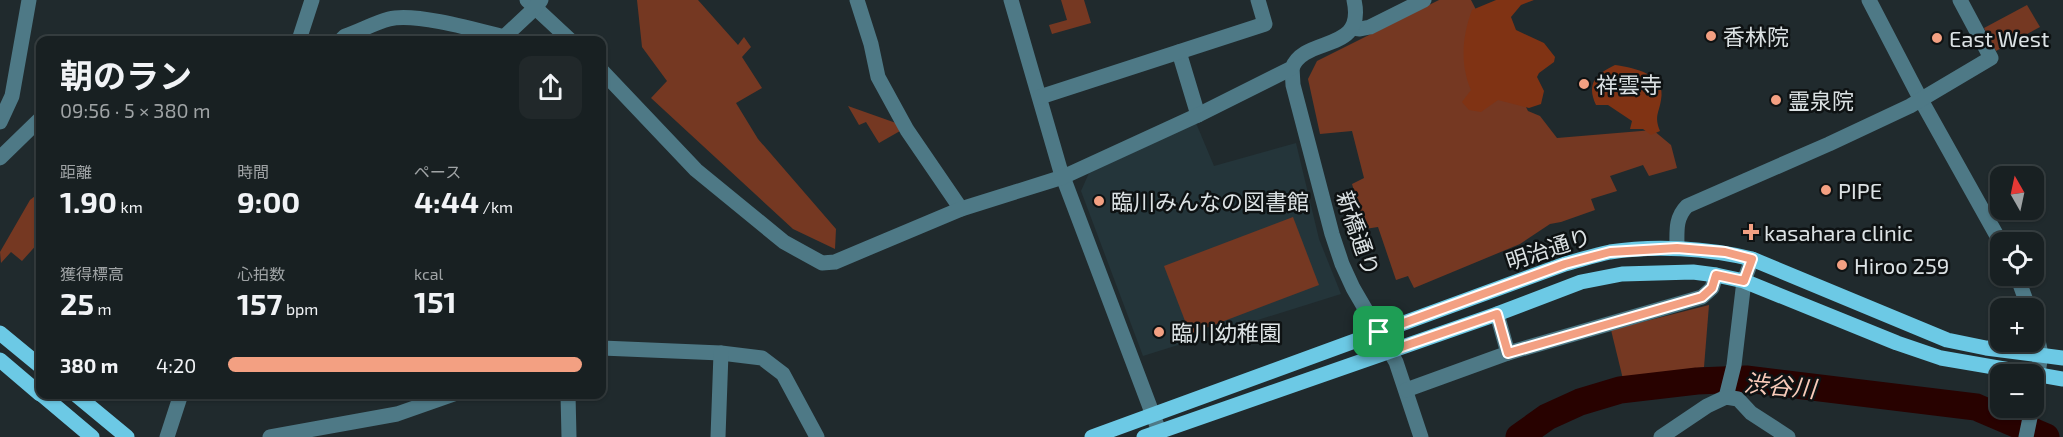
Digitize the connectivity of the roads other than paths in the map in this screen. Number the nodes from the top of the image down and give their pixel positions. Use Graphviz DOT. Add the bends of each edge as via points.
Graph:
graph roads {
  1 [pos="29,0"];
  2 [pos="312,0"];
  3 [pos="857,0"];
  4 [pos="1011,0"];
  5 [pos="1258,0"];
  6 [pos="1354,0"];
  7 [pos="1424,0"];
  8 [pos="1869,0"];
  9 [pos="1960,0"];
  10 [pos="534,3"];
  11 [pos="1352,28"];
  12 [pos="300,36"];
  13 [pos="345,36"];
  14 [pos="490,36"];
  15 [pos="503,36"];
  16 [pos="566,36"];
  17 [pos="1179,52"];
  18 [pos="1292,68"];
  19 [pos="606,74"];
  20 [pos="1040,97"];
  21 [pos="1921,100"];
  22 [pos="2,111"];
  23 [pos="1198,115"];
  24 [pos="36,122"];
  25 [pos="0,158"];
  26 [pos="1063,177"];
  27 [pos="961,209"];
  28 [pos="1995,232"];
  29 [pos="1677,248"];
  30 [pos="1752,259"];
  31 [pos="1716,275"];
  32 [pos="1744,281"];
  33 [pos="1497,314"];
  34 [pos="1379,332"];
  35 [pos="0,333"];
  36 [pos="606,348"];
  37 [pos="1390,351"];
  38 [pos="721,353"];
  39 [pos="1508,353"];
  40 [pos="2041,354"];
  41 [pos="2063,358"];
  42 [pos="0,360"];
  43 [pos="36,363"];
  44 [pos="2040,364"];
  45 [pos="1990,366"];
  46 [pos="2044,376"];
  47 [pos="2063,379"];
  48 [pos="36,390"];
  49 [pos="1406,390"];
  50 [pos="1727,394"];
  51 [pos="47,399"];
  52 [pos="81,399"];
  53 [pos="179,399"];
  54 [pos="440,399"];
  55 [pos="568,399"];
  56 [pos="1153,414"];
  57 [pos="2030,418"];
  58 [pos="1159,431"];
  59 [pos="92,437"];
  60 [pos="127,437"];
  61 [pos="167,437"];
  62 [pos="270,437"];
  63 [pos="569,437"];
  64 [pos="718,437"];
  65 [pos="818,437"];
  66 [pos="1092,437"];
  67 [pos="1144,437"];
  68 [pos="1421,437"];
  69 [pos="1661,437"];
  70 [pos="1788,437"];
  71 [pos="2026,437"];
  1 -- 22 [label="street" via="12,96"];
  2 -- 12 [label="street"];
  3 -- 27 [label="street" via="878,77 907,130"];
  4 -- 20 [label="street"];
  5 -- 17 [label="street" via="1265,24"];
  6 -- 11 [label="street"];
  7 -- 11 [label="street" via="1370,27"];
  8 -- 21 [label="street"];
  9 -- 21 [label="street" via="1992,58"];
  10 -- 15 [label="street"];
  10 -- 16 [label="street"];
  11 -- 18 [label="street" via="1343,37 1298,57"];
  13 -- 14 [label="street" via="390,18 405,17 443,22"];
  17 -- 20 [label="street"];
  17 -- 23 [label="street"];
  18 -- 23 [label="street"];
  18 -- 34 [label="street, 新橋通り" via="1332,234 1353,288"];
  19 -- 27 [label="street" via="696,170 784,242 822,263 835,262"];
  20 -- 26 [label="street"];
  21 -- 28 [label="street"];
  21 -- 29 [label="street" via="1687,206 1678,219"];
  23 -- 26 [label="street"];
  24 -- 25 [label="street"];
  26 -- 27 [label="street"];
  26 -- 56 [label="street"];
  29 -- 30 [label="main road, 明治通り" via="1725,252"];
  29 -- 34 [label="main road, 明治通り" via="1610,252 1565,264"];
  30 -- 32 [label="street"];
  30 -- 40 [label="main road, 明治通り" via="1947,340"];
  31 -- 32 [label="main road, 明治通り"];
  31 -- 33 [label="main road, 明治通り" via="1622,274 1581,282"];
  31 -- 39 [label="street" via="1712,288 1702,297"];
  32 -- 45 [label="main road, 明治通り" via="1897,343 1941,358"];
  32 -- 50 [label="street"];
  33 -- 37 [label="main road, 明治通り"];
  33 -- 39 [label="street"];
  34 -- 37 [label="street, 新橋通り"];
  34 -- 56 [label="main road, 明治通り"];
  35 -- 43 [label="main road"];
  36 -- 38 [label="street"];
  37 -- 49 [label="street, 新橋通り"];
  37 -- 58 [label="main road, 明治通り"];
  38 -- 64 [label="street"];
  38 -- 65 [label="street" via="762,358 783,374"];
  39 -- 49 [label="street"];
  40 -- 41 [label="main road, 明治通り"];
  40 -- 44 [label="street"];
  42 -- 48 [label="main road"];
  46 -- 47 [label="main road, 明治通り"];
  49 -- 68 [label="street, 新橋通り"];
  50 -- 69 [label="street"];
  50 -- 70 [label="street"];
  51 -- 59 [label="main road"];
  52 -- 60 [label="main road"];
  53 -- 61 [label="street"];
  54 -- 62 [label="street" via="397,414"];
  55 -- 63 [label="street"];
  56 -- 58 [label="street"];
  56 -- 66 [label="main road, 明治通り"];
  57 -- 71 [label="street"];
  58 -- 67 [label="main road, 明治通り"];
}
